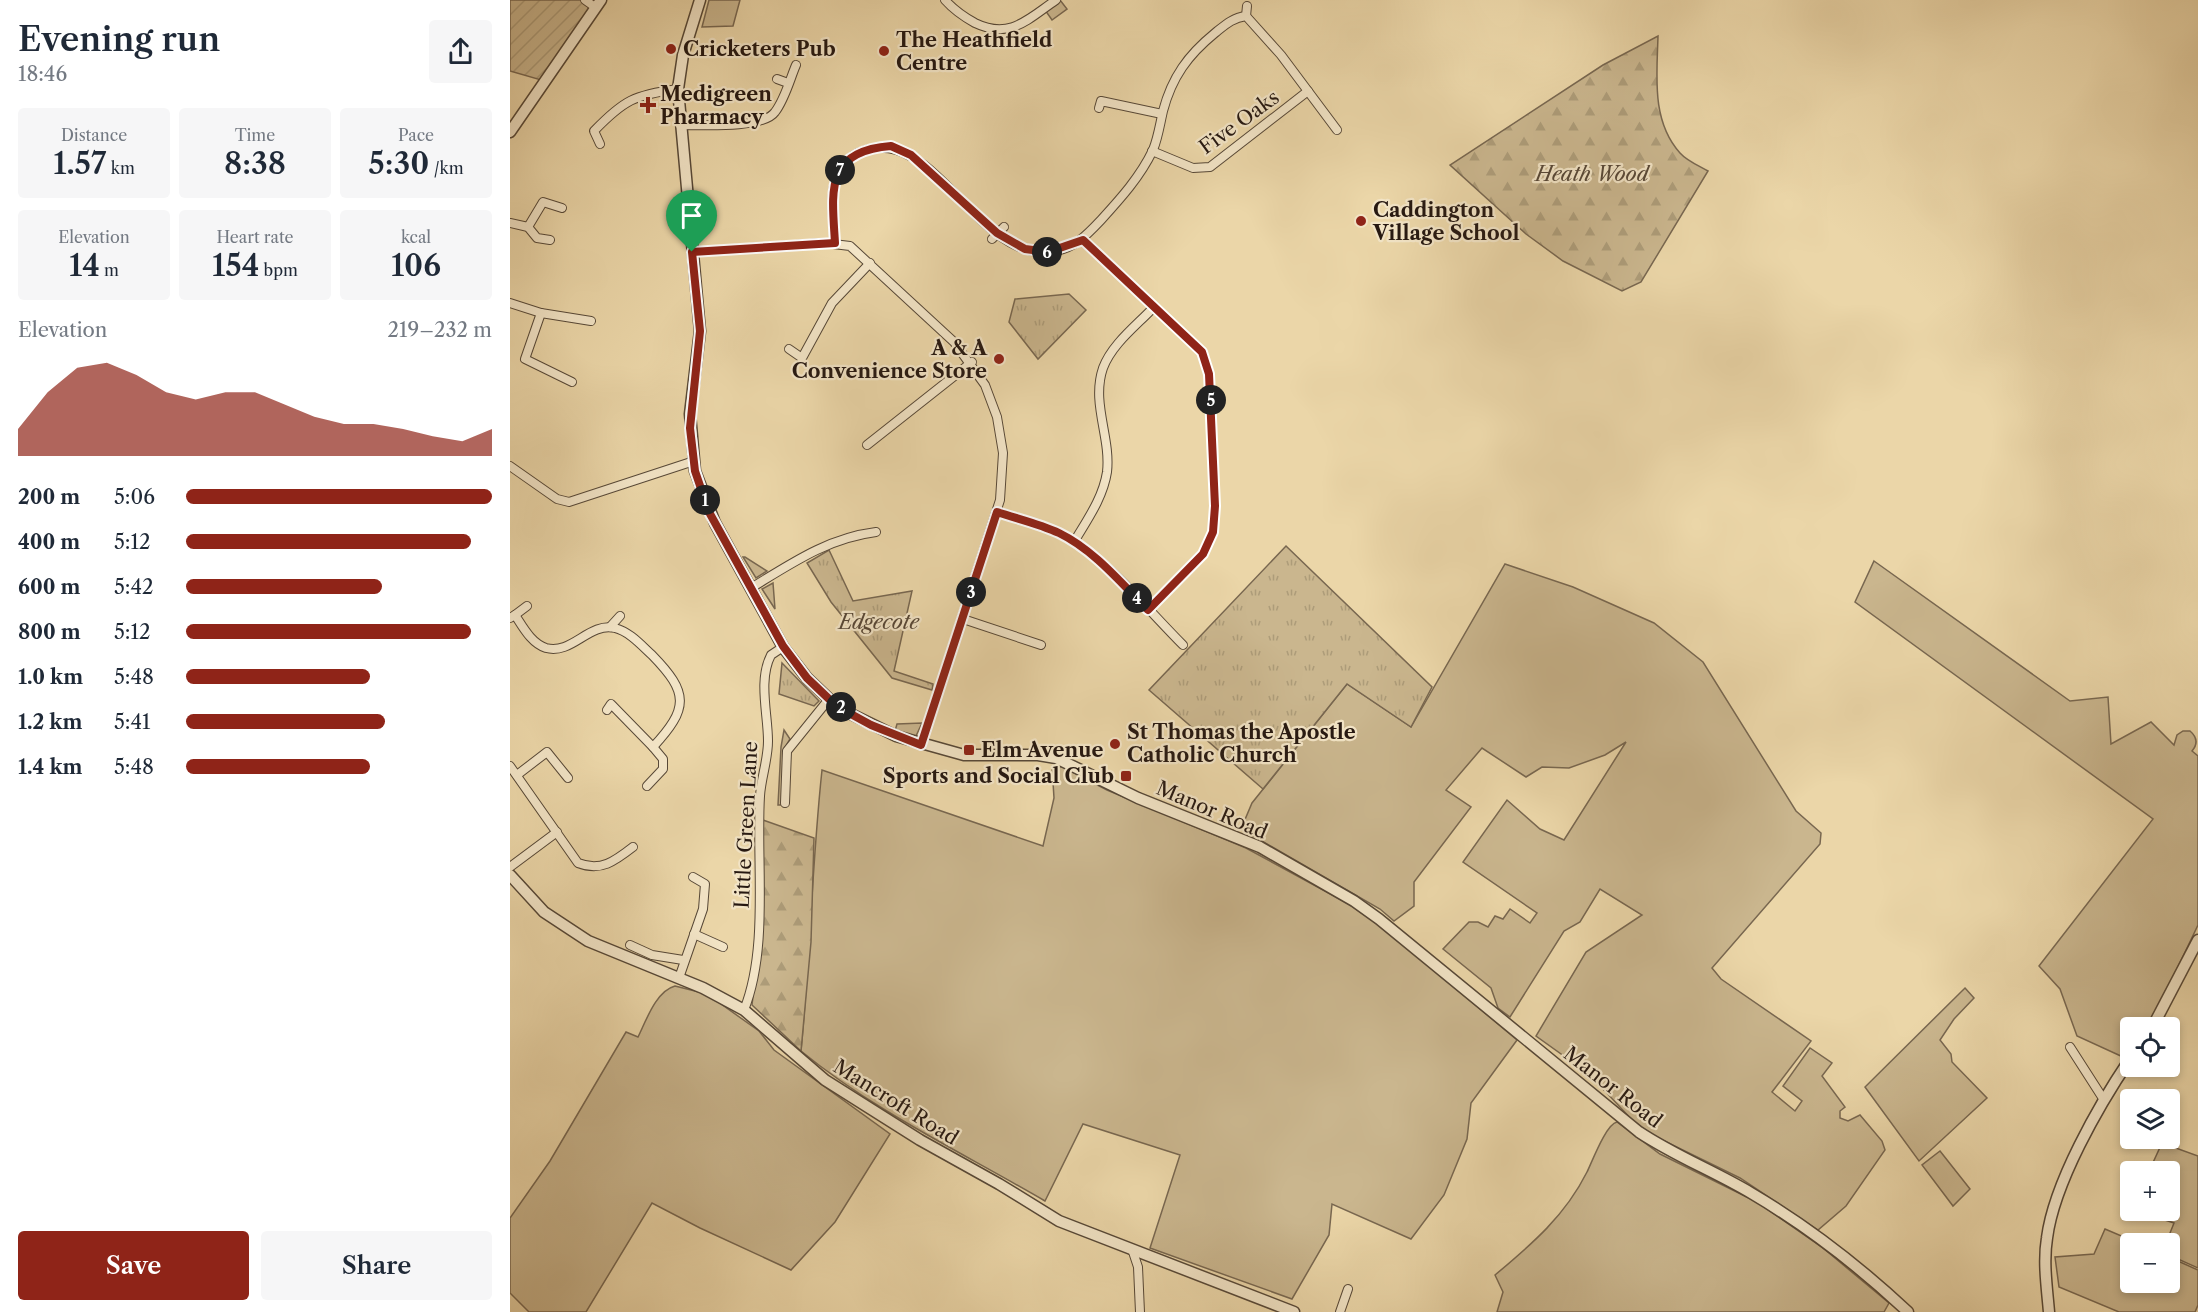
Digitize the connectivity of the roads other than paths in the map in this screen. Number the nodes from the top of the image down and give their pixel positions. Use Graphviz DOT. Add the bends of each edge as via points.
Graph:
graph roads {
  1 [pos="585,0"];
  2 [pos="700,0"];
  3 [pos="945,0"];
  4 [pos="1056,0"];
  5 [pos="598,4"];
  6 [pos="1247,6"];
  7 [pos="1246,16"];
  8 [pos="796,65"];
  9 [pos="777,79"];
  10 [pos="788,83"];
  11 [pos="678,89"];
  12 [pos="1308,91"];
  13 [pos="1101,102"];
  14 [pos="1162,114"];
  15 [pos="680,125"];
  16 [pos="1337,130"];
  17 [pos="510,132"];
  18 [pos="600,144"];
  19 [pos="1152,151"];
  20 [pos="562,208"];
  21 [pos="510,224"];
  22 [pos="528,227"];
  23 [pos="537,238"];
  24 [pos="550,240"];
  25 [pos="1083,240"];
  26 [pos="835,243"];
  27 [pos="534,248"];
  28 [pos="692,252"];
  29 [pos="870,263"];
  30 [pos="510,303"];
  31 [pos="1153,308"];
  32 [pos="542,313"];
  33 [pos="591,321"];
  34 [pos="789,349"];
  35 [pos="972,362"];
  36 [pos="572,382"];
  37 [pos="867,445"];
  38 [pos="694,461"];
  39 [pos="510,466"];
  40 [pos="997,512"];
  41 [pos="876,532"];
  42 [pos="1074,542"];
  43 [pos="751,588"];
  44 [pos="527,606"];
  45 [pos="1148,610"];
  46 [pos="512,616"];
  47 [pos="620,616"];
  48 [pos="963,619"];
  49 [pos="610,627"];
  50 [pos="1041,645"];
  51 [pos="1183,645"];
  52 [pos="783,646"];
  53 [pos="829,699"];
  54 [pos="612,704"];
  55 [pos="921,745"];
  56 [pos="653,747"];
  57 [pos="510,766"];
  58 [pos="517,775"];
  59 [pos="568,778"];
  60 [pos="647,786"];
  61 [pos="785,803"];
  62 [pos="557,832"];
  63 [pos="633,847"];
  64 [pos="510,867"];
  65 [pos="510,875"];
  66 [pos="693,877"];
  67 [pos="715,881"];
  68 [pos="705,884"];
  69 [pos="694,934"];
  70 [pos="2198,940"];
  71 [pos="630,945"];
  72 [pos="723,947"];
  73 [pos="683,960"];
  74 [pos="679,978"];
  75 [pos="744,1010"];
  76 [pos="2158,1017"];
  77 [pos="2070,1047"];
  78 [pos="2120,1075"];
  79 [pos="2104,1100"];
  80 [pos="1132,1249"];
  81 [pos="1149,1255"];
  82 [pos="1138,1267"];
  83 [pos="1348,1289"];
  84 [pos="1140,1312"];
  85 [pos="1294,1312"];
  86 [pos="1340,1312"];
  87 [pos="1908,1312"];
  88 [pos="2049,1312"];
  1 -- 5 [label="street"];
  2 -- 11 [label="street, Manor Road" via="682,55"];
  3 -- 4 [label="street" via="963,17 994,31 1017,26"];
  5 -- 17 [label="street"];
  6 -- 7 [label="street"];
  7 -- 12 [label="street, Five Oaks"];
  7 -- 14 [label="street" via="1235,17 1192,52 1178,74"];
  8 -- 10 [label="street"];
  9 -- 10 [label="street"];
  10 -- 15 [label="street" via="777,110 762,120"];
  11 -- 15 [label="street, Manor Road"];
  11 -- 18 [label="street" via="633,98 619,106 594,131"];
  12 -- 16 [label="street, Five Oaks"];
  12 -- 19 [label="street, Five Oaks" via="1210,167 1193,168"];
  13 -- 14 [label="street"];
  14 -- 19 [label="street"];
  15 -- 28 [label="street, Manor Road"];
  19 -- 25 [label="street" via="1129,190"];
  20 -- 22 [label="street" via="543,202"];
  21 -- 22 [label="street"];
  22 -- 23 [label="street"];
  23 -- 24 [label="street"];
  23 -- 27 [label="street"];
  25 -- 26 [label="street" via="1048,252 1025,249 998,233 911,155 891,146 870,148 852,156 840,169 831,191"];
  25 -- 31 [label="street"];
  26 -- 28 [label="street"];
  26 -- 29 [label="street" via="850,246"];
  28 -- 38 [label="street, Manor Road" via="700,331 690,414"];
  29 -- 34 [label="street" via="832,303 802,358"];
  29 -- 35 [label="street"];
  30 -- 32 [label="street"];
  31 -- 42 [label="street" via="1111,352 1103,369 1100,420 1107,471 1102,494"];
  31 -- 45 [label="street" via="1202,352 1209,374 1215,506 1213,532 1203,554"];
  32 -- 33 [label="street"];
  32 -- 36 [label="street" via="521,358"];
  35 -- 37 [label="street"];
  35 -- 40 [label="street" via="992,400 1001,435 1004,470"];
  38 -- 39 [label="street" via="569,502 556,499"];
  38 -- 43 [label="street, Manor Road" via="709,512"];
  40 -- 42 [label="street" via="1043,526"];
  40 -- 48 [label="street"];
  41 -- 43 [label="street" via="843,537 819,547"];
  42 -- 45 [label="street"];
  43 -- 52 [label="street, Manor Road"];
  44 -- 46 [label="street"];
  45 -- 51 [label="street"];
  46 -- 49 [label="street" via="531,638 548,648 568,646"];
  47 -- 49 [label="street"];
  48 -- 50 [label="street"];
  48 -- 55 [label="street"];
  49 -- 56 [label="street" via="636,640 680,690 675,720"];
  52 -- 53 [label="street, Manor Road"];
  52 -- 75 [label="street, Little Green Lane" via="771,655 766,676 768,744 760,795 760,906 755,966"];
  53 -- 55 [label="street, Manor Road" via="871,725"];
  53 -- 61 [label="street" via="787,751"];
  54 -- 56 [label="street"];
  55 -- 87 [label="street, Manor Road" via="964,755 1038,755 1066,762 1138,798 1238,836 1354,901 1639,1132 1776,1208 1849,1261"];
  56 -- 60 [label="street" via="663,759 663,769"];
  57 -- 58 [label="street"];
  58 -- 59 [label="street" via="546,751"];
  58 -- 62 [label="street"];
  62 -- 63 [label="street" via="578,863 591,868 609,865"];
  62 -- 64 [label="street"];
  65 -- 74 [label="street, Mancroft Road" via="544,912 588,941"];
  66 -- 68 [label="street"];
  67 -- 68 [label="street"];
  68 -- 69 [label="street" via="703,909"];
  69 -- 72 [label="street"];
  69 -- 73 [label="street"];
  70 -- 76 [label="street"];
  71 -- 73 [label="street" via="652,955"];
  73 -- 74 [label="street"];
  74 -- 75 [label="street, Mancroft Road"];
  75 -- 80 [label="street, Mancroft Road" via="825,1080 920,1140 1059,1221"];
  77 -- 79 [label="street"];
  78 -- 79 [label="street"];
  79 -- 88 [label="street" via="2079,1147 2050,1219 2046,1246"];
  80 -- 81 [label="street, Mancroft Road"];
  80 -- 82 [label="street"];
  81 -- 82 [label="street"];
  81 -- 85 [label="street, Mancroft Road"];
  82 -- 84 [label="street"];
  83 -- 86 [label="street"];
}
